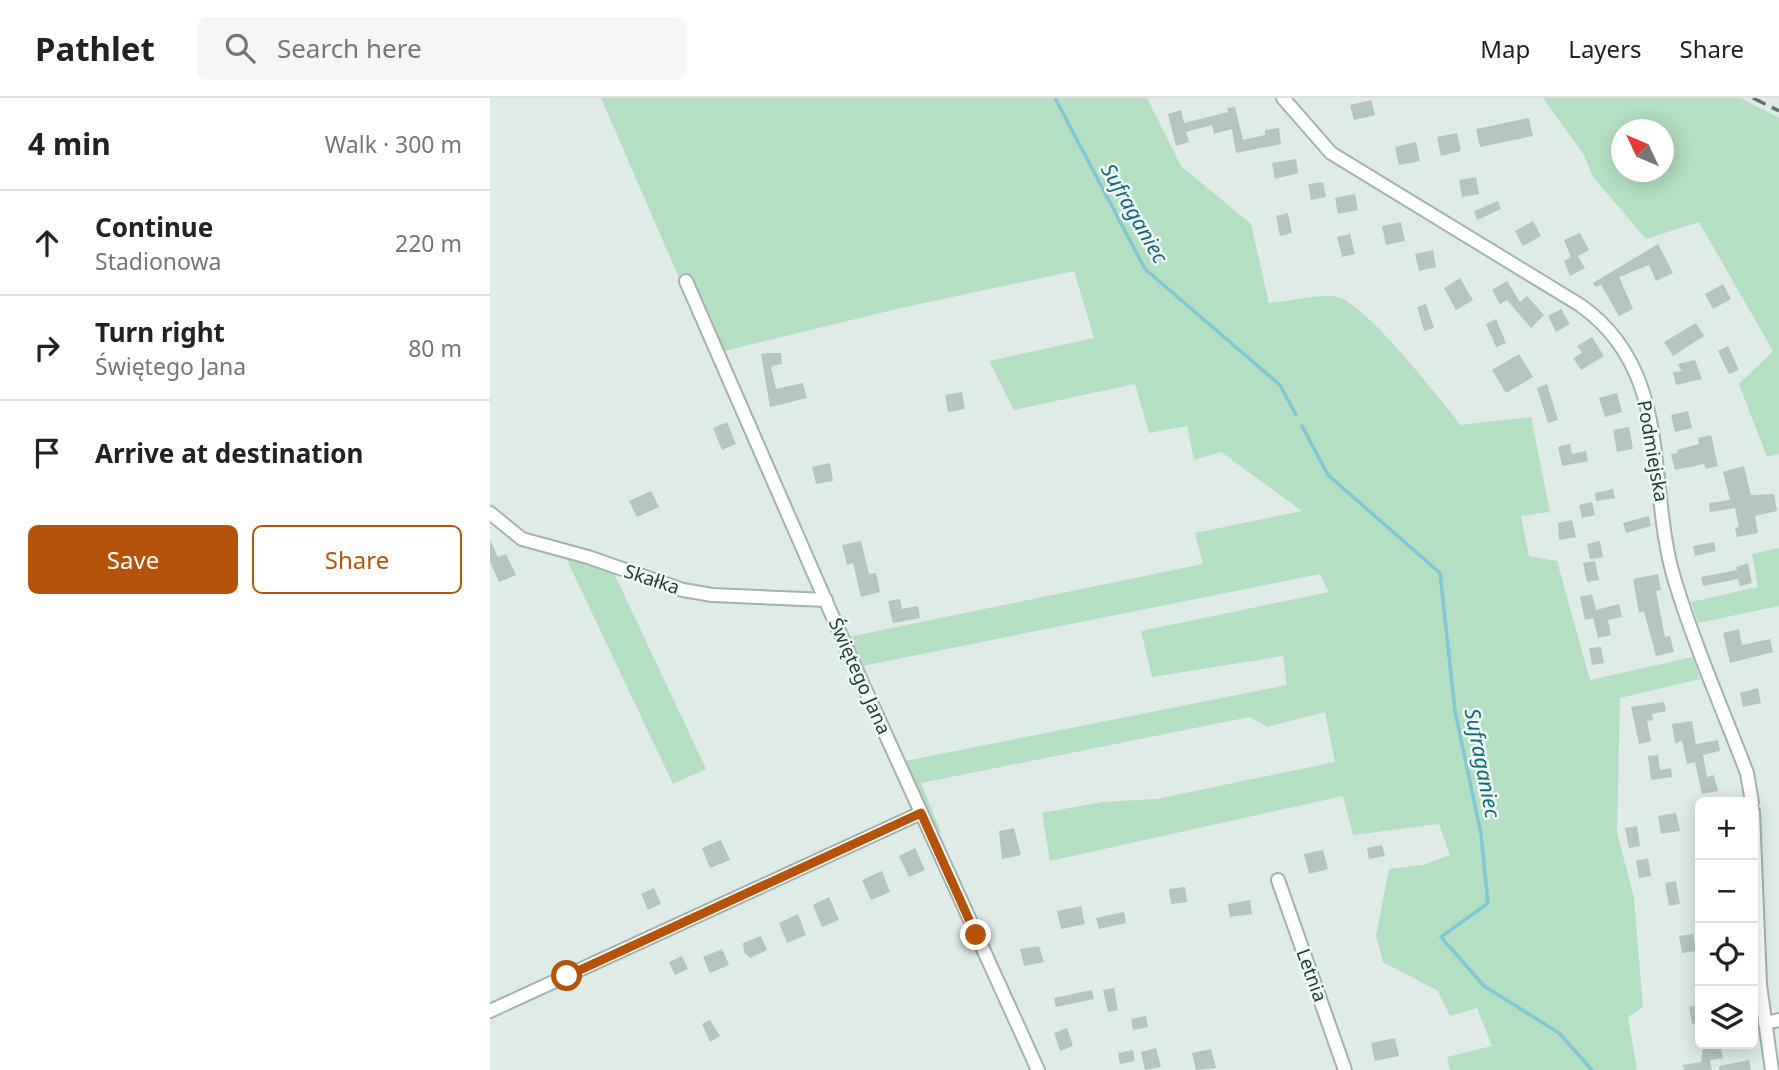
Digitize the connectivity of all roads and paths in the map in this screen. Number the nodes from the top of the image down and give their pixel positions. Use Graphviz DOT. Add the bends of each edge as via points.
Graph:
graph roads {
  1 [pos="1283,98"];
  2 [pos="687,281"];
  3 [pos="490,513"];
  4 [pos="826,600"];
  5 [pos="1751,797"];
  6 [pos="921,813"];
  7 [pos="1755,860"];
  8 [pos="1278,880"];
  9 [pos="490,1011"];
  10 [pos="1779,1020"];
  11 [pos="1765,1023"];
  12 [pos="1038,1070"];
  13 [pos="1345,1070"];
  14 [pos="1772,1070"];
  1 -- 5 [label="street, Podmiejska" via="1331,153 1597,316 1630,360 1652,423 1673,576 1747,773"];
  2 -- 4 [label="street, Świętego Jana"];
  3 -- 4 [label="street, Skałka" via="522,539 588,556 683,590"];
  4 -- 6 [label="street, Świętego Jana"];
  6 -- 9 [label="street"];
  6 -- 12 [label="street, Świętego Jana"];
  7 -- 11 [label="street"];
  8 -- 13 [label="street, Letnia"];
  10 -- 11 [label="street"];
  11 -- 14 [label="street"];
}
